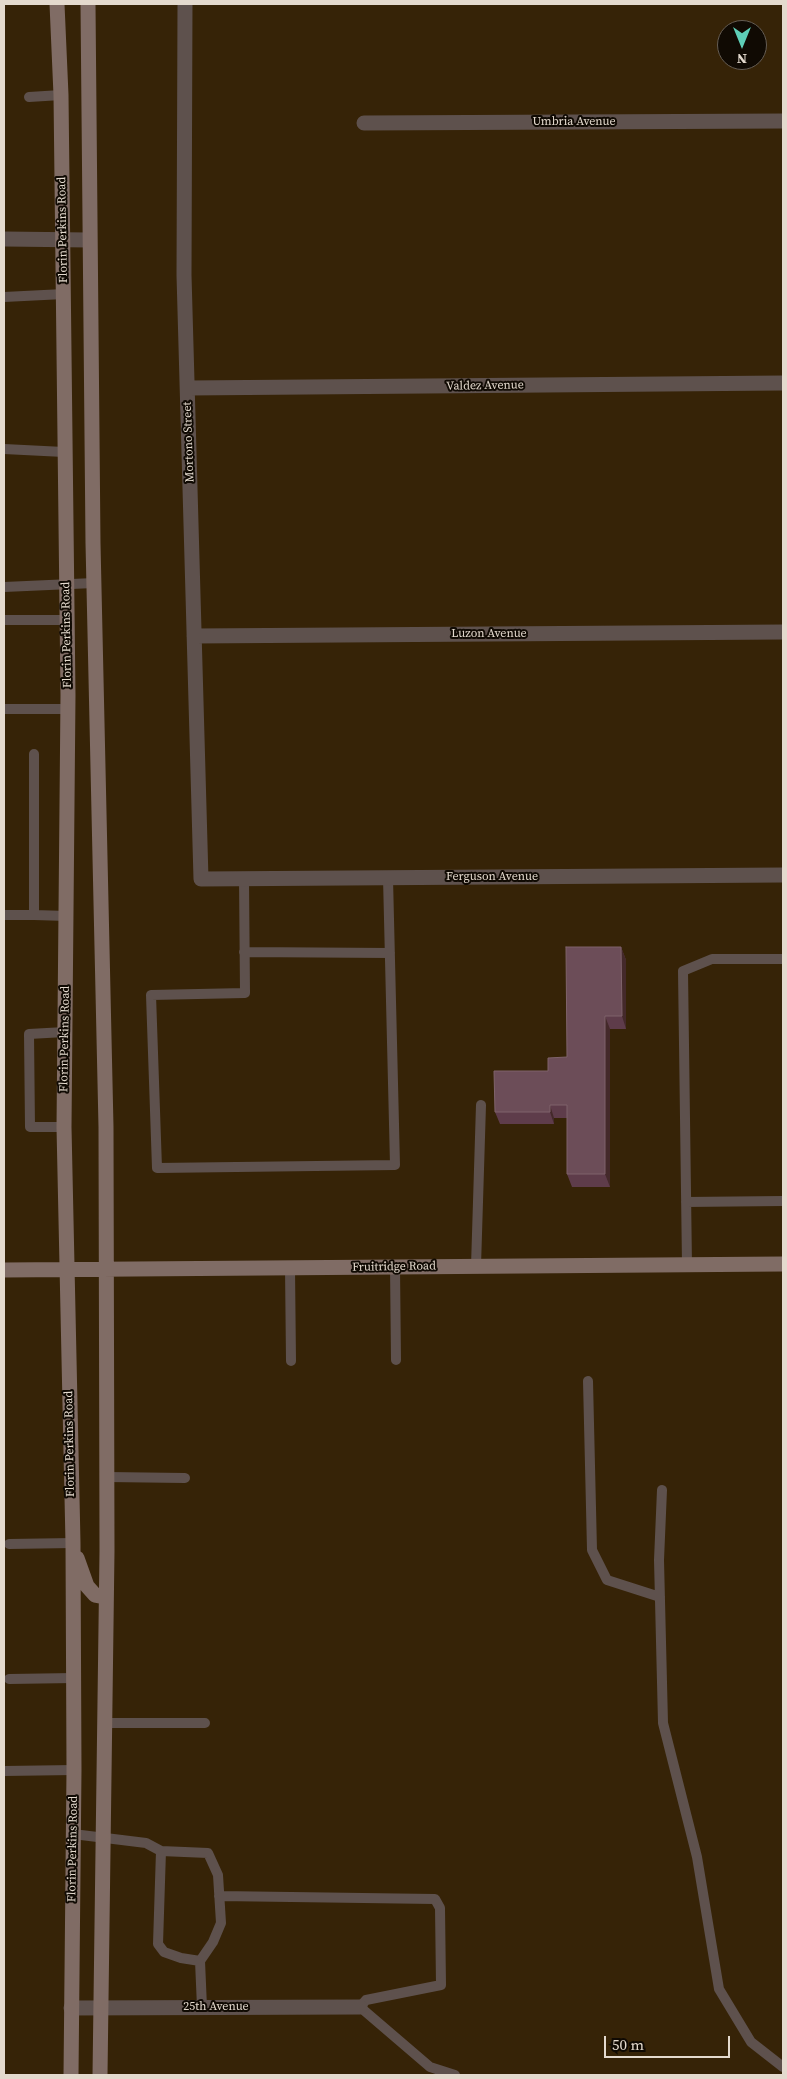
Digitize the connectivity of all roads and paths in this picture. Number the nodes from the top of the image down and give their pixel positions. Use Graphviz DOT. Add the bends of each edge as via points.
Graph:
graph roads {
  1 [pos="57,4"];
  2 [pos="88,4"];
  3 [pos="185,4"];
  4 [pos="61,96"];
  5 [pos="29,97"];
  6 [pos="783,121"];
  7 [pos="364,123"];
  8 [pos="4,239"];
  9 [pos="62,240"];
  10 [pos="89,240"];
  11 [pos="64,294"];
  12 [pos="4,297"];
  13 [pos="783,383"];
  14 [pos="188,388"];
  15 [pos="4,449"];
  16 [pos="64,452"];
  17 [pos="94,583"];
  18 [pos="66,584"];
  19 [pos="4,587"];
  20 [pos="4,620"];
  21 [pos="67,620"];
  22 [pos="783,632"];
  23 [pos="194,636"];
  24 [pos="4,709"];
  25 [pos="68,709"];
  26 [pos="34,754"];
  27 [pos="783,875"];
  28 [pos="388,878"];
  29 [pos="201,879"];
  30 [pos="244,879"];
  31 [pos="4,915"];
  32 [pos="34,915"];
  33 [pos="67,916"];
  34 [pos="244,952"];
  35 [pos="390,954"];
  36 [pos="783,959"];
  37 [pos="65,1032"];
  38 [pos="481,1105"];
  39 [pos="64,1127"];
  40 [pos="783,1200"];
  41 [pos="686,1202"];
  42 [pos="783,1264"];
  43 [pos="687,1265"];
  44 [pos="476,1266"];
  45 [pos="395,1267"];
  46 [pos="290,1268"];
  47 [pos="66,1269"];
  48 [pos="106,1269"];
  49 [pos="4,1270"];
  50 [pos="396,1360"];
  51 [pos="291,1361"];
  52 [pos="588,1380"];
  53 [pos="107,1477"];
  54 [pos="185,1478"];
  55 [pos="662,1490"];
  56 [pos="9,1544"];
  57 [pos="73,1545"];
  58 [pos="106,1597"];
  59 [pos="660,1597"];
  60 [pos="74,1678"];
  61 [pos="9,1679"];
  62 [pos="103,1723"];
  63 [pos="205,1723"];
  64 [pos="74,1770"];
  65 [pos="4,1771"];
  66 [pos="73,1834"];
  67 [pos="102,1836"];
  68 [pos="161,1851"];
  69 [pos="219,1896"];
  70 [pos="200,1961"];
  71 [pos="202,2007"];
  72 [pos="360,2007"];
  73 [pos="71,2008"];
  74 [pos="100,2008"];
  75 [pos="783,2067"];
  76 [pos="71,2075"];
  77 [pos="100,2075"];
  78 [pos="455,2075"];
  1 -- 4 [label="main road, Florin Perkins Road"];
  2 -- 10 [label="main road, Florin Perkins Road"];
  3 -- 14 [label="street, Mortono Street"];
  4 -- 5 [label="lane"];
  4 -- 9 [label="main road, Florin Perkins Road"];
  6 -- 7 [label="street, Umbria Avenue"];
  8 -- 9 [label="street"];
  9 -- 10 [label="street"];
  9 -- 11 [label="main road, Florin Perkins Road"];
  10 -- 17 [label="main road, Florin Perkins Road"];
  11 -- 12 [label="lane"];
  11 -- 16 [label="main road, Florin Perkins Road"];
  13 -- 14 [label="street, Valdez Avenue"];
  14 -- 23 [label="street, Mortono Street"];
  15 -- 16 [label="lane"];
  16 -- 18 [label="main road, Florin Perkins Road"];
  17 -- 18 [label="lane"];
  17 -- 48 [label="main road, Florin Perkins Road"];
  18 -- 19 [label="lane"];
  18 -- 21 [label="main road, Florin Perkins Road"];
  20 -- 21 [label="lane"];
  21 -- 25 [label="main road, Florin Perkins Road"];
  22 -- 23 [label="street, Luzon Avenue"];
  23 -- 29 [label="street, Mortono Street"];
  24 -- 25 [label="lane"];
  25 -- 33 [label="main road, Florin Perkins Road"];
  26 -- 32 [label="lane"];
  27 -- 28 [label="street, Ferguson Avenue"];
  28 -- 30 [label="street, Ferguson Avenue"];
  28 -- 35 [label="lane"];
  29 -- 30 [label="street, Ferguson Avenue"];
  30 -- 34 [label="lane"];
  31 -- 32 [label="lane"];
  32 -- 33 [label="lane"];
  33 -- 37 [label="main road, Florin Perkins Road"];
  34 -- 35 [label="lane"];
  34 -- 35 [label="lane" via="245,993 151,996 157,1168 395,1165"];
  36 -- 41 [label="lane" via="712,958 683,971"];
  37 -- 39 [label="main road, Florin Perkins Road"];
  37 -- 39 [label="lane" via="29,1034 30,1127"];
  38 -- 44 [label="lane"];
  39 -- 47 [label="main road, Florin Perkins Road"];
  40 -- 41 [label="lane"];
  41 -- 43 [label="lane"];
  42 -- 43 [label="main road, Fruitridge Road"];
  43 -- 44 [label="main road, Fruitridge Road"];
  44 -- 45 [label="main road, Fruitridge Road"];
  45 -- 46 [label="main road, Fruitridge Road"];
  45 -- 50 [label="lane"];
  46 -- 48 [label="main road, Fruitridge Road"];
  46 -- 51 [label="lane"];
  47 -- 48 [label="main road, Fruitridge Road"];
  47 -- 49 [label="main road, Fruitridge Road"];
  47 -- 57 [label="main road, Florin Perkins Road"];
  48 -- 53 [label="main road, Florin Perkins Road"];
  52 -- 59 [label="lane" via="592,1550 607,1580"];
  53 -- 54 [label="lane"];
  53 -- 58 [label="main road, Florin Perkins Road"];
  55 -- 59 [label="lane"];
  56 -- 57 [label="lane"];
  57 -- 58 [label="main road" via="87,1586 95,1595"];
  57 -- 60 [label="main road, Florin Perkins Road"];
  58 -- 62 [label="main road, Florin Perkins Road"];
  59 -- 75 [label="lane" via="663,1722 697,1857 719,1990 751,2042"];
  60 -- 61 [label="lane"];
  60 -- 64 [label="main road, Florin Perkins Road"];
  62 -- 63 [label="lane"];
  62 -- 67 [label="main road, Florin Perkins Road"];
  64 -- 65 [label="lane"];
  64 -- 66 [label="main road, Florin Perkins Road"];
  66 -- 67 [label="lane"];
  66 -- 73 [label="main road, Florin Perkins Road"];
  67 -- 68 [label="lane" via="146,1843"];
  67 -- 74 [label="main road, Florin Perkins Road"];
  68 -- 69 [label="lane" via="208,1853 218,1875"];
  68 -- 70 [label="lane" via="158,1944 164,1952"];
  69 -- 70 [label="lane" via="221,1923"];
  69 -- 72 [label="lane" via="434,1898 440,1908 441,1985 366,2000"];
  70 -- 71 [label="lane"];
  71 -- 72 [label="street, 25th Avenue"];
  71 -- 74 [label="street, 25th Avenue"];
  72 -- 78 [label="lane" via="430,2067"];
  73 -- 74 [label="street, 25th Avenue"];
  73 -- 76 [label="main road, Florin Perkins Road"];
  74 -- 77 [label="main road, Florin Perkins Road"];
}
